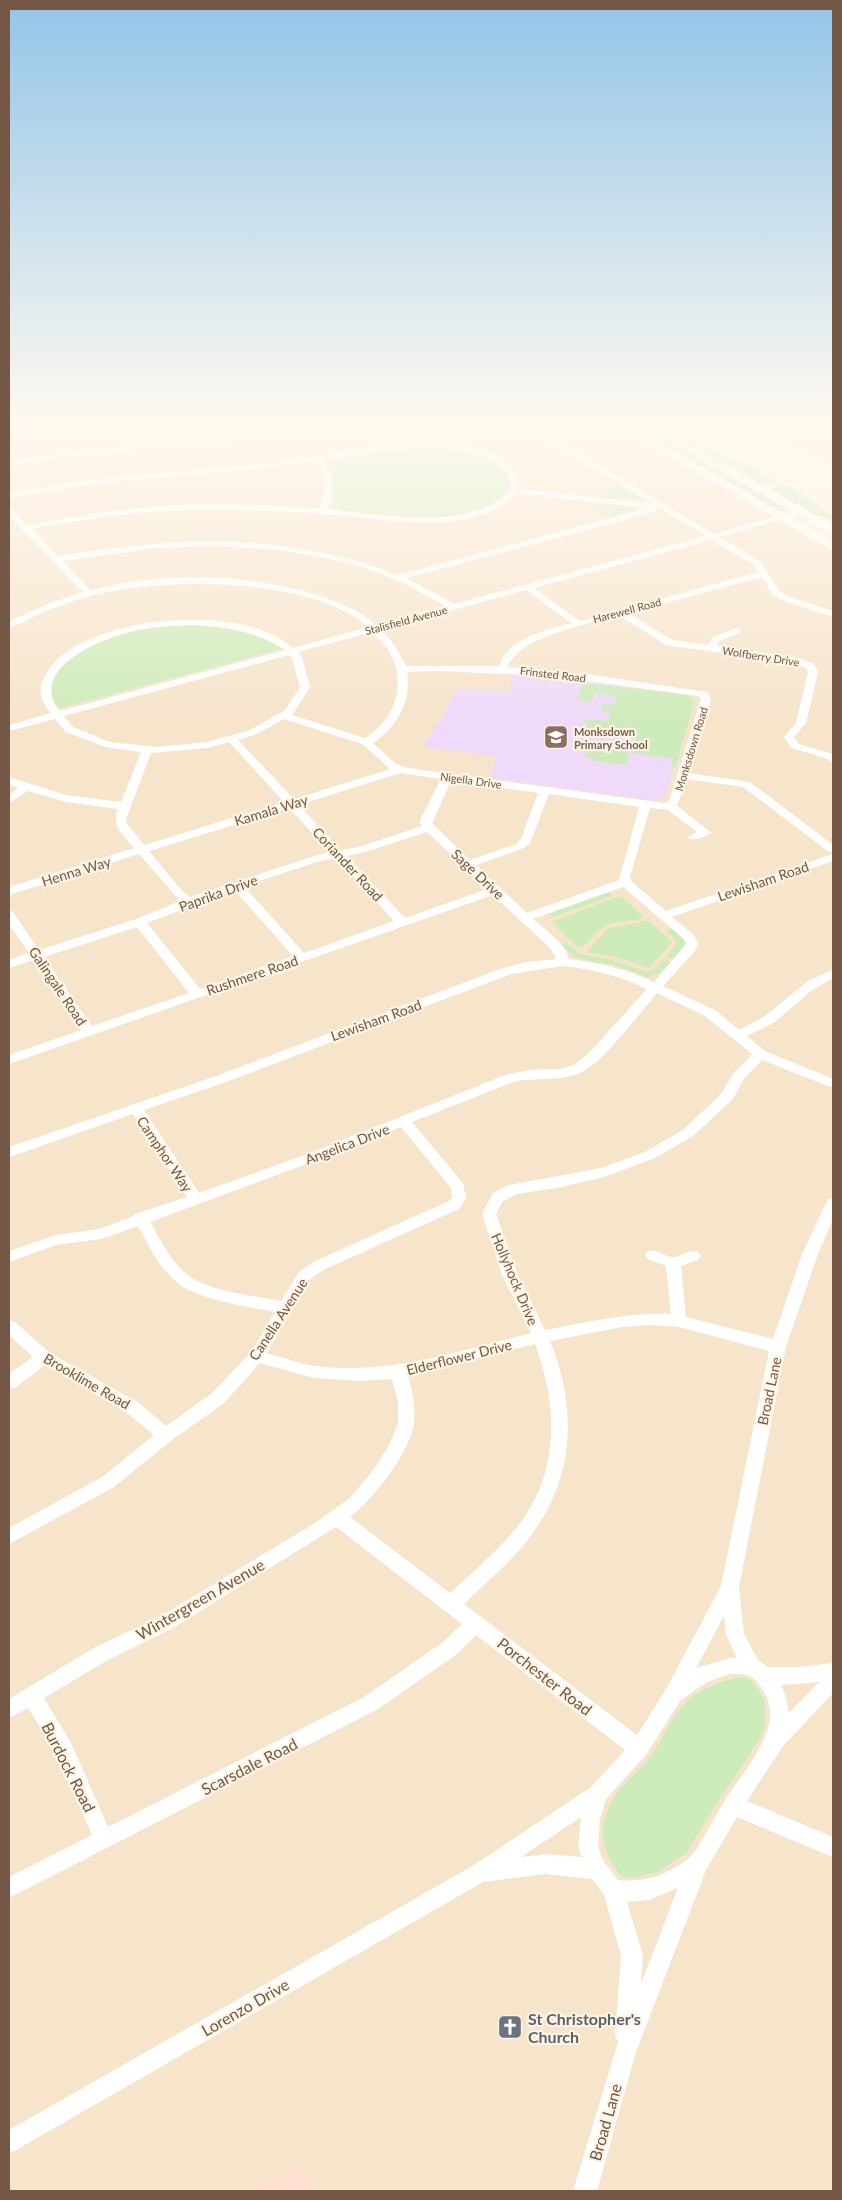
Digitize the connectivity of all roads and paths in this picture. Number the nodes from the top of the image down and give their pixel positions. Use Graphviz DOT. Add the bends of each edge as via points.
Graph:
graph roads {
  1 [pos="18,521"];
  2 [pos="69,521"];
  3 [pos="612,521"];
  4 [pos="683,521"];
  5 [pos="774,521"];
  6 [pos="788,521"];
  7 [pos="818,521"];
  8 [pos="25,528"];
  9 [pos="833,529"];
  10 [pos="714,538"];
  11 [pos="833,547"];
  12 [pos="57,559"];
  13 [pos="764,574"];
  14 [pos="401,577"];
  15 [pos="527,587"];
  16 [pos="89,593"];
  17 [pos="454,607"];
  18 [pos="621,612"];
  19 [pos="833,614"];
  20 [pos="578,624"];
  21 [pos="9,625"];
  22 [pos="377,628"];
  23 [pos="748,637"];
  24 [pos="711,649"];
  25 [pos="292,651"];
  26 [pos="402,668"];
  27 [pos="503,668"];
  28 [pos="703,694"];
  29 [pos="55,715"];
  30 [pos="285,716"];
  31 [pos="9,728"];
  32 [pos="233,741"];
  33 [pos="366,742"];
  34 [pos="147,750"];
  35 [pos="833,760"];
  36 [pos="399,769"];
  37 [pos="682,775"];
  38 [pos="448,776"];
  39 [pos="9,780"];
  40 [pos="26,788"];
  41 [pos="545,790"];
  42 [pos="9,800"];
  43 [pos="292,804"];
  44 [pos="645,805"];
  45 [pos="672,805"];
  46 [pos="125,806"];
  47 [pos="428,828"];
  48 [pos="694,837"];
  49 [pos="142,850"];
  50 [pos="833,850"];
  51 [pos="340,854"];
  52 [pos="833,857"];
  53 [pos="468,864"];
  54 [pos="625,882"];
  55 [pos="236,885"];
  56 [pos="495,890"];
  57 [pos="9,891"];
  58 [pos="189,902"];
  59 [pos="9,915"];
  60 [pos="665,915"];
  61 [pos="524,918"];
  62 [pos="140,922"];
  63 [pos="402,922"];
  64 [pos="37,955"];
  65 [pos="301,958"];
  66 [pos="563,962"];
  67 [pos="9,964"];
  68 [pos="833,974"];
  69 [pos="656,988"];
  70 [pos="197,994"];
  71 [pos="89,1032"];
  72 [pos="738,1035"];
  73 [pos="760,1054"];
  74 [pos="9,1060"];
  75 [pos="833,1084"];
  76 [pos="135,1108"];
  77 [pos="404,1122"];
  78 [pos="9,1152"];
  79 [pos="196,1200"];
  80 [pos="833,1203"];
  81 [pos="140,1218"];
  82 [pos="652,1255"];
  83 [pos="693,1256"];
  84 [pos="9,1257"];
  85 [pos="673,1263"];
  86 [pos="285,1308"];
  87 [pos="678,1321"];
  88 [pos="9,1326"];
  89 [pos="539,1337"];
  90 [pos="778,1347"];
  91 [pos="256,1356"];
  92 [pos="44,1357"];
  93 [pos="399,1372"];
  94 [pos="9,1383"];
  95 [pos="166,1435"];
  96 [pos="337,1517"];
  97 [pos="9,1537"];
  98 [pos="730,1587"];
  99 [pos="452,1603"];
  100 [pos="476,1623"];
  101 [pos="758,1671"];
  102 [pos="833,1671"];
  103 [pos="833,1680"];
  104 [pos="31,1695"];
  105 [pos="673,1695"];
  106 [pos="9,1709"];
  107 [pos="776,1740"];
  108 [pos="639,1749"];
  109 [pos="598,1794"];
  110 [pos="733,1805"];
  111 [pos="104,1840"];
  112 [pos="833,1847"];
  113 [pos="698,1864"];
  114 [pos="597,1869"];
  115 [pos="481,1872"];
  116 [pos="9,1888"];
  117 [pos="613,1890"];
  118 [pos="625,2052"];
  119 [pos="9,2143"];
  120 [pos="585,2191"];
  1 -- 8 [label="street"];
  2 -- 8 [label="street"];
  3 -- 14 [label="street"];
  4 -- 10 [label="street"];
  5 -- 10 [label="street, Stalisfield Avenue"];
  6 -- 11 [label="street"];
  7 -- 9 [label="street"];
  8 -- 12 [label="street"];
  10 -- 13 [label="street" via="758,564"];
  10 -- 15 [label="street, Stalisfield Avenue"];
  12 -- 14 [label="street" via="110,549 227,543 292,548"];
  12 -- 16 [label="street"];
  13 -- 18 [label="street, Harewell Road"];
  13 -- 19 [label="street" via="776,593 784,598"];
  14 -- 17 [label="street"];
  15 -- 17 [label="street, Stalisfield Avenue"];
  15 -- 20 [label="street"];
  16 -- 21 [label="street" via="34,612"];
  16 -- 22 [label="street" via="131,585 208,580 263,585 322,600"];
  17 -- 22 [label="street, Stalisfield Avenue"];
  18 -- 20 [label="street, Harewell Road"];
  18 -- 24 [label="street, Wolfberry Drive" via="669,643"];
  20 -- 27 [label="street, Harewell Road" via="541,634 523,643 512,652"];
  22 -- 25 [label="street, Stalisfield Avenue"];
  22 -- 26 [label="street"];
  23 -- 24 [label="street" via="733,628 715,639"];
  24 -- 35 [label="street, Wolfberry Drive" via="796,660 810,666 813,672 801,723 789,737 795,746"];
  25 -- 29 [label="street, Stalisfield Avenue"];
  25 -- 29 [label="street" via="269,638 224,625 174,623 122,631 81,647 56,667 46,685 45,695"];
  25 -- 30 [label="street" via="302,665 305,684 302,695"];
  26 -- 27 [label="street, Frinsted Road"];
  26 -- 33 [label="street" via="403,690 397,709 384,728"];
  27 -- 28 [label="street, Frinsted Road"];
  28 -- 37 [label="street, Monksdown Road" via="706,699"];
  29 -- 31 [label="street, Stalisfield Avenue"];
  29 -- 34 [label="street" via="60,722 83,736 112,745"];
  30 -- 32 [label="street"];
  30 -- 33 [label="street, Nigella Drive"];
  32 -- 34 [label="street" via="184,749"];
  32 -- 43 [label="street, Coriander Road"];
  33 -- 36 [label="street, Nigella Drive"];
  34 -- 46 [label="street"];
  36 -- 38 [label="street, Nigella Drive"];
  36 -- 43 [label="street, Kamala Way"];
  37 -- 45 [label="street, Monksdown Road"];
  37 -- 50 [label="street" via="746,784"];
  38 -- 41 [label="street, Nigella Drive"];
  38 -- 47 [label="street" via="427,818"];
  39 -- 40 [label="street"];
  40 -- 42 [label="street"];
  40 -- 46 [label="street" via="67,799"];
  41 -- 44 [label="street, Nigella Drive"];
  41 -- 53 [label="street" via="526,840 520,846"];
  43 -- 49 [label="street, Kamala Way"];
  43 -- 51 [label="street, Coriander Road"];
  44 -- 45 [label="street, Nigella Drive"];
  44 -- 54 [label="street"];
  45 -- 48 [label="street" via="706,833"];
  46 -- 49 [label="street" via="120,825"];
  47 -- 51 [label="street, Paprika Drive"];
  47 -- 53 [label="street, Sage Drive"];
  49 -- 57 [label="street, Henna Way"];
  49 -- 58 [label="street" via="180,896"];
  51 -- 55 [label="street, Paprika Drive"];
  51 -- 63 [label="street, Coriander Road"];
  52 -- 60 [label="street, Lewisham Road"];
  53 -- 56 [label="street, Sage Drive"];
  54 -- 60 [label="street"];
  54 -- 61 [label="street"];
  55 -- 58 [label="street, Paprika Drive"];
  55 -- 65 [label="street"];
  56 -- 61 [label="street, Sage Drive"];
  56 -- 63 [label="street, Rushmere Road"];
  58 -- 62 [label="street, Paprika Drive"];
  59 -- 64 [label="street, Galingale Road"];
  60 -- 69 [label="street" via="690,938 692,944"];
  61 -- 66 [label="street, Sage Drive" via="562,955"];
  62 -- 64 [label="street, Paprika Drive"];
  62 -- 70 [label="street"];
  63 -- 65 [label="street, Rushmere Road"];
  64 -- 67 [label="street, Paprika Drive"];
  64 -- 71 [label="street, Galingale Road"];
  65 -- 70 [label="street, Rushmere Road"];
  66 -- 69 [label="street, Lewisham Road" via="626,974"];
  66 -- 76 [label="street, Lewisham Road" via="507,971 221,1079"];
  68 -- 72 [label="street" via="804,988 770,1019"];
  69 -- 72 [label="street, Lewisham Road" via="710,1013"];
  69 -- 77 [label="street, Angelica Drive" via="594,1057 578,1070 510,1078"];
  70 -- 71 [label="street, Rushmere Road"];
  71 -- 74 [label="street, Rushmere Road"];
  72 -- 73 [label="street, Lewisham Road"];
  73 -- 75 [label="street, Lewisham Road"];
  73 -- 89 [label="street, Hollyhock Drive" via="737,1078 728,1096 688,1133 650,1155 604,1172 514,1188 498,1196 489,1214 510,1274"];
  76 -- 78 [label="street, Lewisham Road"];
  76 -- 79 [label="street, Camphor Way"];
  77 -- 79 [label="street, Angelica Drive"];
  77 -- 86 [label="street, Canella Avenue" via="458,1187 459,1198 454,1205 318,1266 304,1276"];
  79 -- 81 [label="street, Angelica Drive"];
  80 -- 90 [label="street, Broad Lane" via="810,1254"];
  81 -- 84 [label="street, Angelica Drive" via="101,1234 56,1240"];
  81 -- 86 [label="street" via="180,1277 193,1285"];
  82 -- 85 [label="street"];
  83 -- 85 [label="street"];
  85 -- 87 [label="street"];
  86 -- 91 [label="street, Canella Avenue"];
  87 -- 89 [label="street, Elderflower Drive" via="650,1318 622,1321"];
  87 -- 90 [label="street, Elderflower Drive"];
  88 -- 92 [label="street, Brooklime Road"];
  89 -- 93 [label="street, Elderflower Drive"];
  89 -- 99 [label="street, Hollyhock Drive" via="560,1394 562,1434 552,1472 536,1512 512,1544"];
  90 -- 98 [label="street, Broad Lane"];
  91 -- 93 [label="street, Elderflower Drive" via="314,1372 362,1375"];
  91 -- 95 [label="street, Canella Avenue" via="218,1398"];
  92 -- 94 [label="street"];
  92 -- 95 [label="street, Brooklime Road" via="134,1408"];
  93 -- 96 [label="street, Wintergreen Avenue" via="406,1403 406,1424 396,1448 356,1503"];
  95 -- 97 [label="street, Canella Avenue" via="108,1482"];
  96 -- 99 [label="street"];
  96 -- 104 [label="street, Wintergreen Avenue" via="167,1622 99,1654"];
  98 -- 101 [label="street" via="735,1635"];
  98 -- 105 [label="street"];
  99 -- 100 [label="street, Porchester Road"];
  100 -- 108 [label="street, Porchester Road"];
  100 -- 111 [label="street, Scarsdale Road" via="450,1648 371,1703"];
  101 -- 102 [label="street" via="799,1676"];
  101 -- 105 [label="street" via="730,1666 701,1675"];
  101 -- 107 [label="street" via="776,1694 780,1717"];
  103 -- 107 [label="street"];
  104 -- 106 [label="street, Wintergreen Avenue"];
  104 -- 111 [label="street, Burdock Road" via="64,1749"];
  105 -- 108 [label="street"];
  107 -- 110 [label="street"];
  108 -- 109 [label="street"];
  109 -- 114 [label="street" via="590,1819 588,1848"];
  109 -- 115 [label="street"];
  110 -- 112 [label="street"];
  110 -- 113 [label="street"];
  111 -- 116 [label="street, Scarsdale Road"];
  113 -- 117 [label="street" via="665,1885 634,1893"];
  113 -- 118 [label="street"];
  114 -- 115 [label="street" via="545,1864"];
  114 -- 117 [label="street"];
  115 -- 119 [label="street, Lorenzo Drive"];
  117 -- 118 [label="street" via="632,1956"];
  118 -- 120 [label="street, Broad Lane"];
}
